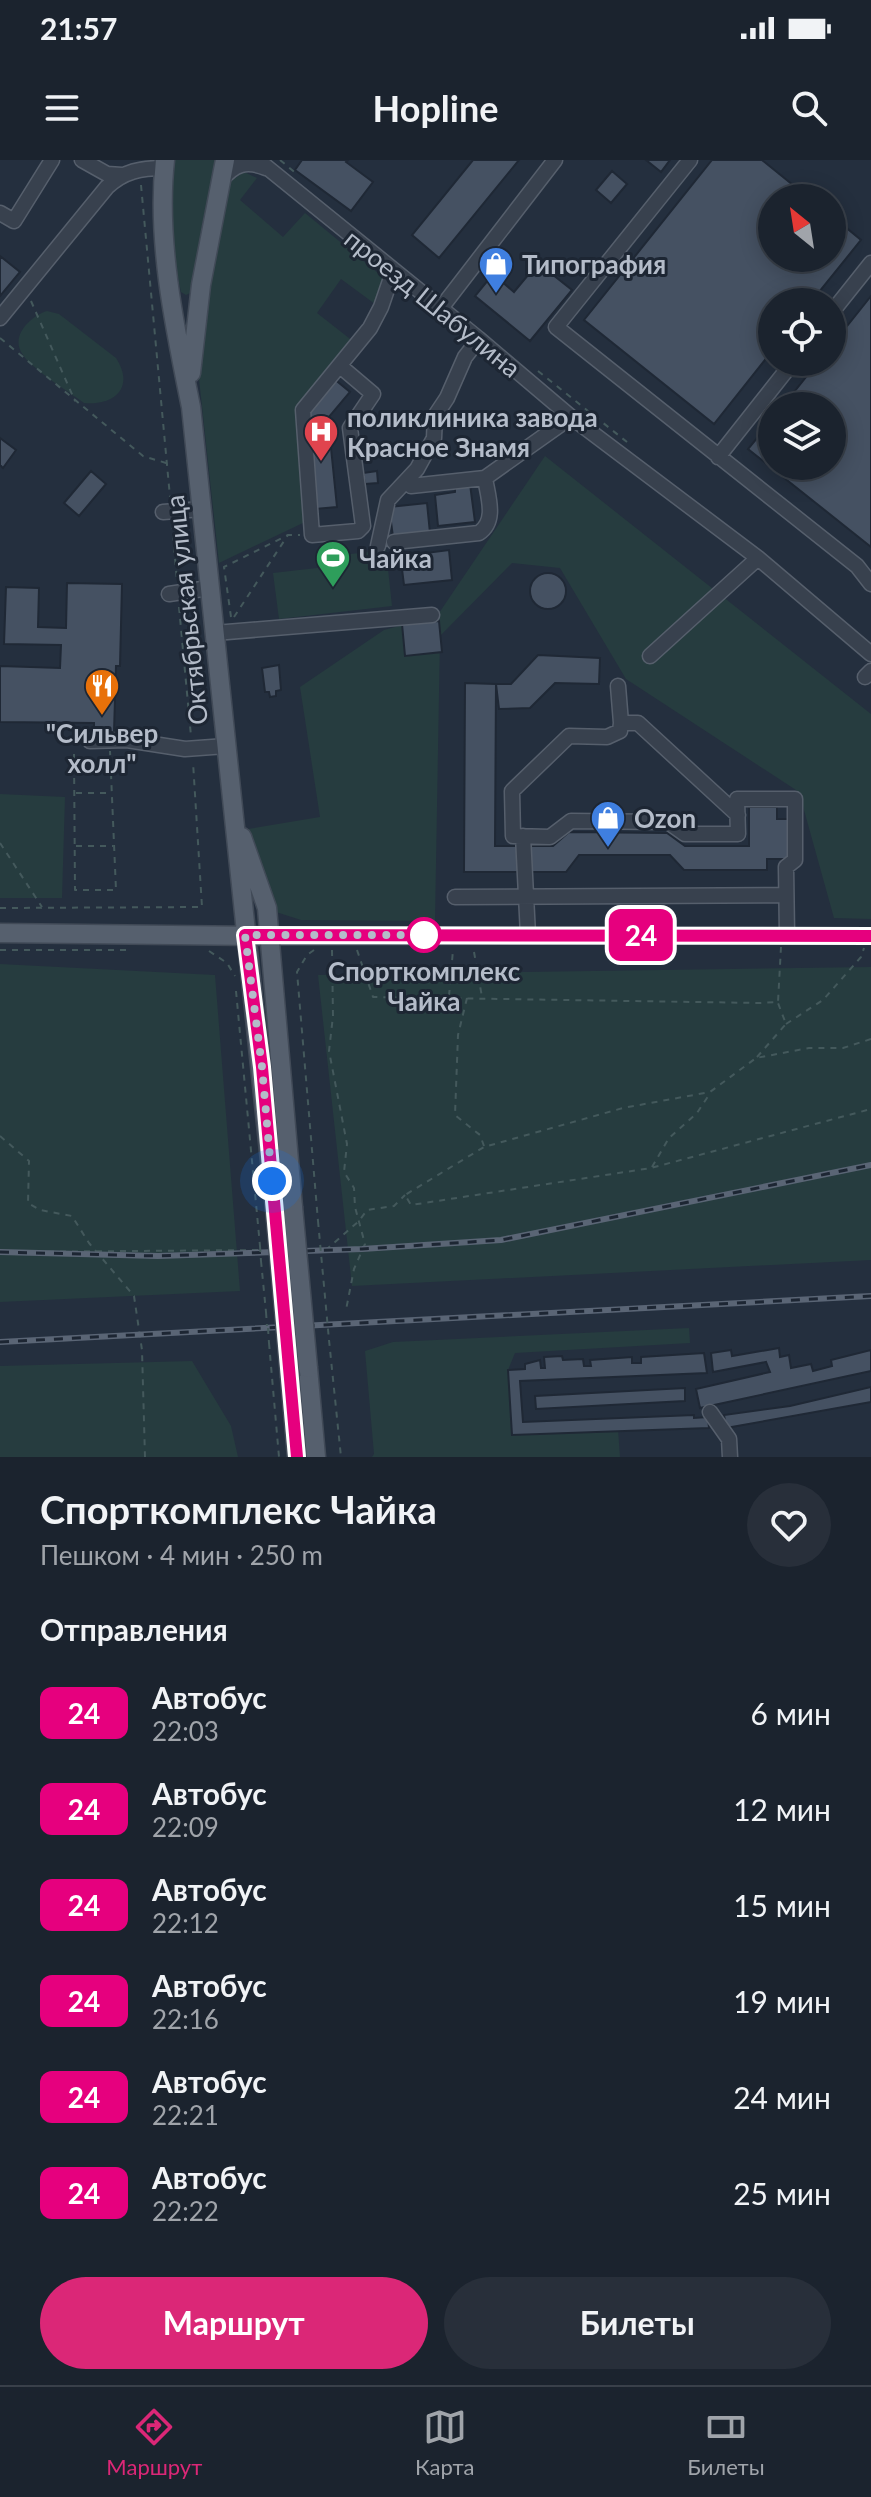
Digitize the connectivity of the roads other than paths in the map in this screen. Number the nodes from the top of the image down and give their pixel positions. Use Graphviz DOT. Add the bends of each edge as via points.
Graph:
graph roads {
  1 [pos="52,160"];
  2 [pos="82,160"];
  3 [pos="225,160"];
  4 [pos="258,160"];
  5 [pos="555,160"];
  6 [pos="690,160"];
  7 [pos="164,164"];
  8 [pos="275,165"];
  9 [pos="122,175"];
  10 [pos="221,180"];
  11 [pos="0,213"];
  12 [pos="871,263"];
  13 [pos="393,272"];
  14 [pos="846,294"];
  15 [pos="441,308"];
  16 [pos="0,318"];
  17 [pos="356,318"];
  18 [pos="370,328"];
  19 [pos="479,339"];
  20 [pos="340,366"];
  21 [pos="782,376"];
  22 [pos="191,407"];
  23 [pos="571,417"];
  24 [pos="718,457"];
  25 [pos="485,478"];
  26 [pos="411,486"];
  27 [pos="202,509"];
  28 [pos="163,512"];
  29 [pos="394,542"];
  30 [pos="378,546"];
  31 [pos="758,558"];
  32 [pos="871,584"];
  33 [pos="209,588"];
  34 [pos="169,594"];
  35 [pos="432,615"];
  36 [pos="215,633"];
  37 [pos="871,654"];
  38 [pos="650,656"];
  39 [pos="618,686"];
  40 [pos="621,723"];
  41 [pos="90,741"];
  42 [pos="226,746"];
  43 [pos="233,808"];
  44 [pos="738,815"];
  45 [pos="523,836"];
  46 [pos="526,895"];
  47 [pos="786,895"];
  48 [pos="455,897"];
  49 [pos="0,933"];
  50 [pos="245,935"];
  51 [pos="528,935"];
  52 [pos="784,935"];
  53 [pos="870,936"];
  54 [pos="268,937"];
  55 [pos="284,1208"];
  56 [pos="710,1412"];
  57 [pos="297,1457"];
  58 [pos="316,1457"];
  59 [pos="730,1457"];
  1 -- 11 [label="street" via="14,221"];
  2 -- 9 [label="street" via="107,174"];
  3 -- 10 [label="main road, Октябрьская улица"];
  4 -- 8 [label="street, проезд Шабулина"];
  5 -- 15 [label="street"];
  6 -- 24 [label="street" via="556,327"];
  7 -- 9 [label="street"];
  7 -- 22 [label="main road, Октябрьская улица" via="164,225"];
  8 -- 10 [label="street" via="247,162"];
  8 -- 13 [label="street, проезд Шабулина"];
  9 -- 16 [label="street" via="100,194"];
  10 -- 22 [label="main road, Октябрьская улица" via="191,360"];
  12 -- 14 [label="street"];
  13 -- 15 [label="street, проезд Шабулина"];
  13 -- 18 [label="street"];
  15 -- 19 [label="street, проезд Шабулина"];
  17 -- 18 [label="street"];
  18 -- 20 [label="street"];
  19 -- 23 [label="street, проезд Шабулина"];
  19 -- 30 [label="street" via="435,416 434,438 417,469 388,500"];
  20 -- 20 [label="street" via="303,410 312,535 358,531 363,526 350,428 373,394"];
  21 -- 24 [label="street"];
  22 -- 27 [label="main road, Октябрьская улица"];
  23 -- 25 [label="street"];
  23 -- 31 [label="street, проезд Шабулина"];
  24 -- 32 [label="street" via="857,566"];
  25 -- 26 [label="street"];
  25 -- 29 [label="street" via="491,518 487,528"];
  27 -- 28 [label="street"];
  27 -- 33 [label="main road, Октябрьская улица"];
  31 -- 37 [label="street, проезд Шабулина"];
  31 -- 38 [label="street"];
  33 -- 34 [label="street"];
  33 -- 36 [label="main road, Октябрьская улица"];
  35 -- 36 [label="street"];
  36 -- 42 [label="main road, Октябрьская улица"];
  39 -- 40 [label="street"];
  40 -- 44 [label="street" via="638,723"];
  40 -- 45 [label="street" via="615,735 569,736 512,791 513,836"];
  41 -- 42 [label="street" via="127,740 185,749"];
  42 -- 43 [label="main road, Октябрьская улица"];
  43 -- 50 [label="main road, Октябрьская улица"];
  43 -- 54 [label="main road, Октябрьская улица" via="267,908"];
  44 -- 45 [label="street" via="738,834 685,834 668,822 571,821 550,837"];
  44 -- 47 [label="street" via="737,799 795,799 795,860 786,867"];
  45 -- 46 [label="street"];
  46 -- 47 [label="street"];
  46 -- 48 [label="street"];
  46 -- 51 [label="street"];
  47 -- 52 [label="street"];
  49 -- 50 [label="main road"];
  50 -- 54 [label="main road"];
  50 -- 55 [label="main road, Октябрьская улица"];
  51 -- 52 [label="street"];
  51 -- 54 [label="street"];
  52 -- 53 [label="street"];
  54 -- 55 [label="main road, Октябрьская улица"];
  55 -- 57 [label="main road, bridge"];
  55 -- 58 [label="main road, bridge"];
  56 -- 59 [label="street" via="729,1439"];
}
